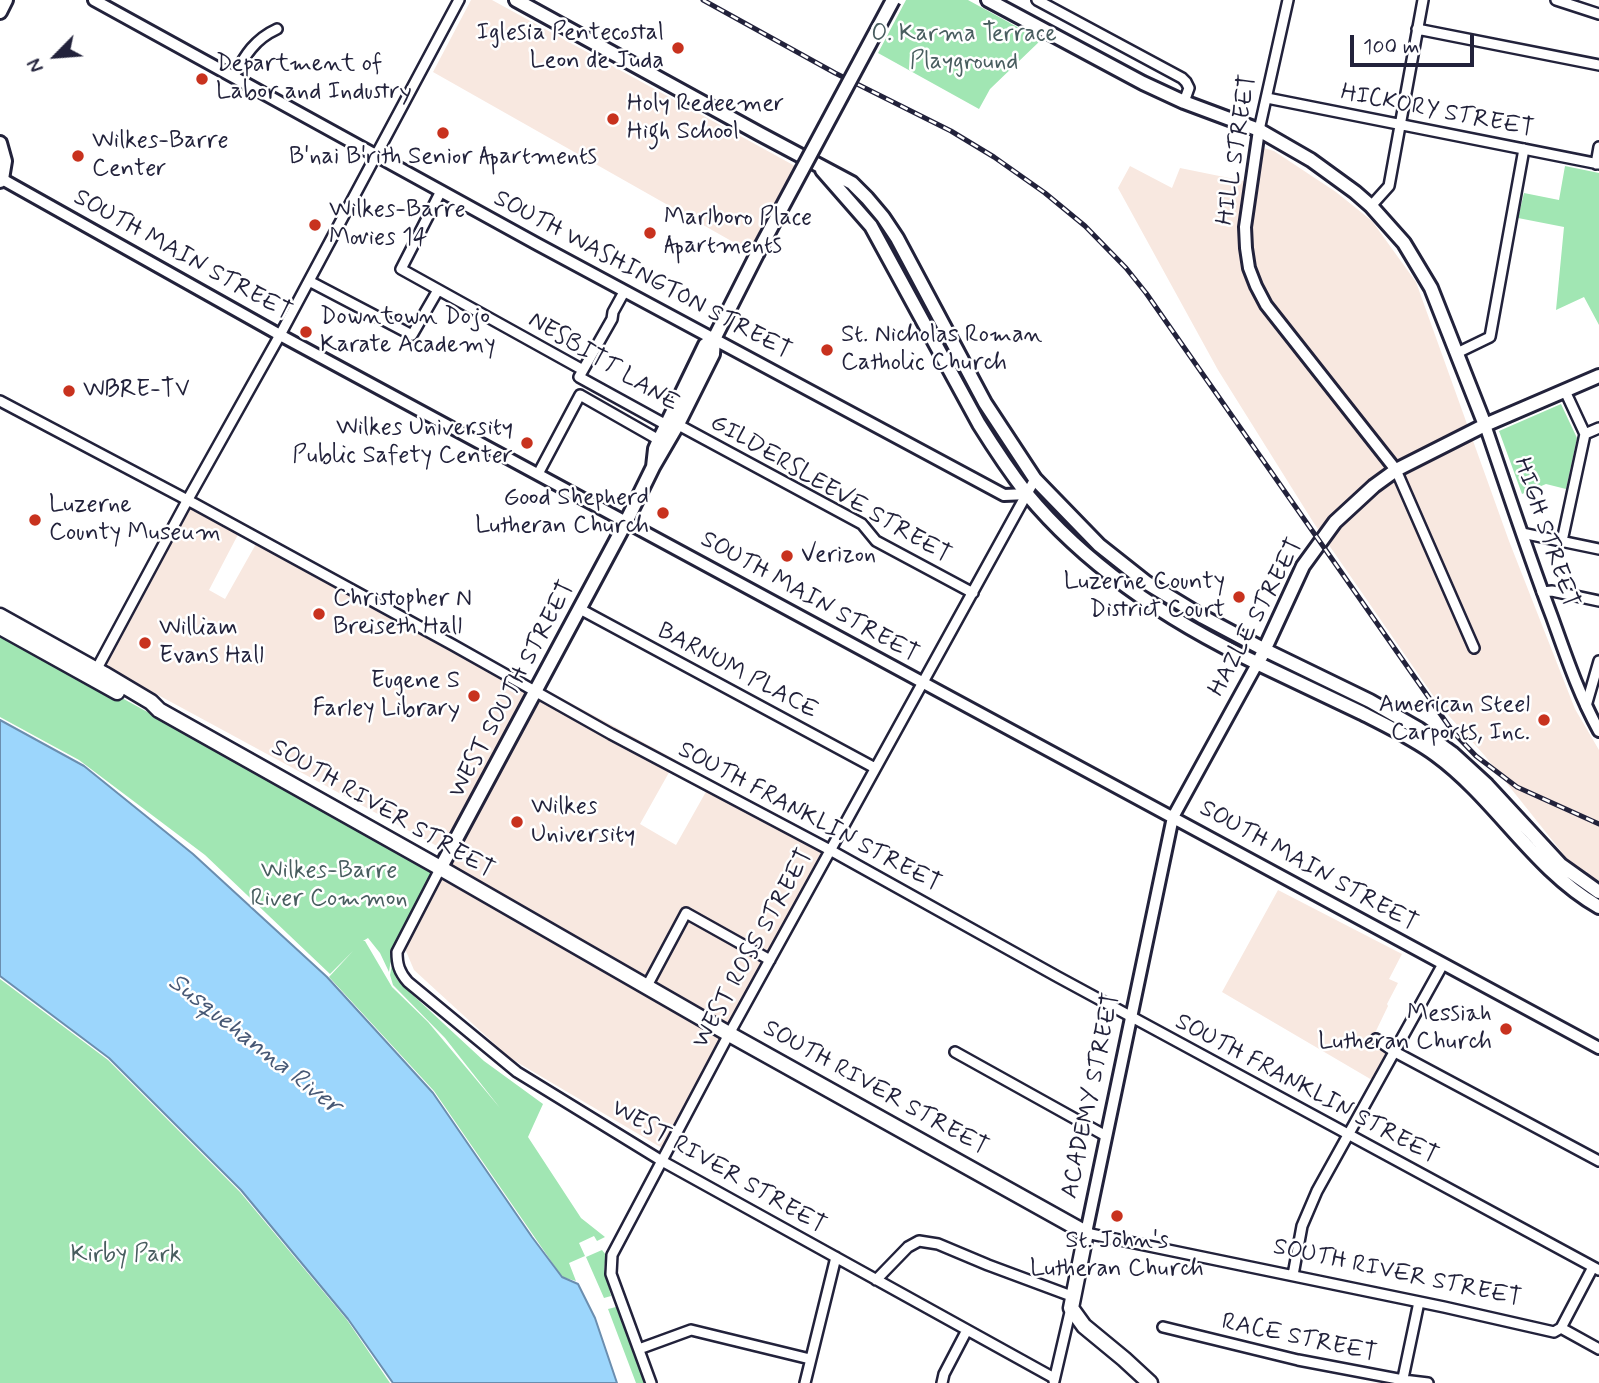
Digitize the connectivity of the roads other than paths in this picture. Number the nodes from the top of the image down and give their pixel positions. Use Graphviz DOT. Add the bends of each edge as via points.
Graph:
graph roads {
  1 [pos="6,0"];
  2 [pos="94,0"];
  3 [pos="459,0"];
  4 [pos="516,0"];
  5 [pos="893,0"];
  6 [pos="988,0"];
  7 [pos="1037,0"];
  8 [pos="1288,0"];
  9 [pos="1423,0"];
  10 [pos="1556,0"];
  11 [pos="0,12"];
  12 [pos="1599,14"];
  13 [pos="277,29"];
  14 [pos="1417,29"];
  15 [pos="1599,65"];
  16 [pos="234,76"];
  17 [pos="1267,98"];
  18 [pos="1184,102"];
  19 [pos="1400,125"];
  20 [pos="1259,130"];
  21 [pos="0,143"];
  22 [pos="1599,147"];
  23 [pos="1524,149"];
  24 [pos="375,155"];
  25 [pos="1597,164"];
  26 [pos="820,167"];
  27 [pos="1,180"];
  28 [pos="441,191"];
  29 [pos="1371,206"];
  30 [pos="309,281"];
  31 [pos="438,290"];
  32 [pos="624,292"];
  33 [pos="280,335"];
  34 [pos="714,339"];
  35 [pos="1457,353"];
  36 [pos="583,370"];
  37 [pos="1599,376"];
  38 [pos="1565,391"];
  39 [pos="0,401"];
  40 [pos="672,425"];
  41 [pos="1485,425"];
  42 [pos="1599,428"];
  43 [pos="1585,435"];
  44 [pos="659,440"];
  45 [pos="653,467"];
  46 [pos="1396,470"];
  47 [pos="538,474"];
  48 [pos="1035,479"];
  49 [pos="1028,494"];
  50 [pos="187,501"];
  51 [pos="626,522"];
  52 [pos="1522,533"];
  53 [pos="1562,541"];
  54 [pos="1599,549"];
  55 [pos="1542,592"];
  56 [pos="973,593"];
  57 [pos="1599,601"];
  58 [pos="580,609"];
  59 [pos="0,616"];
  60 [pos="0,627"];
  61 [pos="1474,648"];
  62 [pos="1265,650"];
  63 [pos="1599,661"];
  64 [pos="1257,664"];
  65 [pos="94,674"];
  66 [pos="922,683"];
  67 [pos="536,691"];
  68 [pos="1586,706"];
  69 [pos="1599,731"];
  70 [pos="875,768"];
  71 [pos="1173,817"];
  72 [pos="830,850"];
  73 [pos="440,869"];
  74 [pos="1599,892"];
  75 [pos="1599,907"];
  76 [pos="397,952"];
  77 [pos="769,960"];
  78 [pos="1443,964"];
  79 [pos="647,986"];
  80 [pos="1132,1017"];
  81 [pos="729,1034"];
  82 [pos="1376,1040"];
  83 [pos="1599,1047"];
  84 [pos="955,1052"];
  85 [pos="1395,1052"];
  86 [pos="1349,1134"];
  87 [pos="1106,1136"];
  88 [pos="662,1161"];
  89 [pos="1599,1161"];
  90 [pos="1086,1233"];
  91 [pos="836,1257"];
  92 [pos="1596,1268"];
  93 [pos="1293,1275"];
  94 [pos="876,1280"];
  95 [pos="1419,1302"];
  96 [pos="1073,1303"];
  97 [pos="1163,1327"];
  98 [pos="1561,1328"];
  99 [pos="967,1330"];
  100 [pos="639,1349"];
  101 [pos="1599,1349"];
  102 [pos="810,1359"];
  103 [pos="1054,1381"];
  104 [pos="1403,1382"];
  105 [pos="651,1383"];
  106 [pos="805,1383"];
  107 [pos="942,1383"];
  108 [pos="1150,1383"];
  109 [pos="1429,1383"];
  1 -- 11 [label="main road"];
  2 -- 16 [label="street, SOUTH WASHINGTON STREET"];
  3 -- 24 [label="street"];
  4 -- 26 [label="main road"];
  5 -- 34 [label="main road, bridge"];
  6 -- 18 [label="main road"];
  7 -- 18 [label="street" via="1182,78 1189,88"];
  8 -- 17 [label="street, HILL STREET"];
  9 -- 14 [label="street"];
  10 -- 12 [label="street"];
  13 -- 16 [label="street" via="254,43"];
  14 -- 15 [label="street"];
  14 -- 19 [label="street"];
  16 -- 24 [label="street, SOUTH WASHINGTON STREET"];
  17 -- 19 [label="street, HICKORY STREET"];
  17 -- 20 [label="street, HILL STREET"];
  18 -- 20 [label="main road"];
  19 -- 23 [label="street, HICKORY STREET"];
  19 -- 29 [label="street" via="1389,186"];
  20 -- 29 [label="main road" via="1334,175"];
  20 -- 46 [label="street, HILL STREET" via="1245,227 1255,286"];
  21 -- 27 [label="main road" via="5,161"];
  22 -- 25 [label="street"];
  23 -- 25 [label="street, HICKORY STREET"];
  23 -- 35 [label="street" via="1490,337"];
  24 -- 28 [label="street, SOUTH WASHINGTON STREET"];
  24 -- 30 [label="street"];
  26 -- 48 [label="main road" via="852,183 883,217 985,403"];
  26 -- 49 [label="main road" via="871,226 979,424"];
  27 -- 33 [label="street, SOUTH MAIN STREET"];
  28 -- 31 [label="street, NESBITT LANE" via="401,269"];
  28 -- 32 [label="street, SOUTH WASHINGTON STREET"];
  29 -- 35 [label="main road" via="1418,265"];
  30 -- 31 [label="street" via="412,335"];
  30 -- 33 [label="street"];
  31 -- 36 [label="street, NESBITT LANE"];
  32 -- 34 [label="street, SOUTH WASHINGTON STREET"];
  32 -- 36 [label="street"];
  33 -- 47 [label="street, SOUTH MAIN STREET"];
  33 -- 50 [label="street"];
  34 -- 40 [label="main road" via="705,345"];
  34 -- 49 [label="street, SOUTH WASHINGTON STREET" via="1004,495"];
  35 -- 41 [label="main road"];
  36 -- 40 [label="street, NESBITT LANE" via="579,377"];
  37 -- 38 [label="main road, HAZLE STREET"];
  38 -- 41 [label="main road, HAZLE STREET"];
  38 -- 43 [label="street"];
  39 -- 50 [label="street, SOUTH FRANKLIN STREET"];
  40 -- 44 [label="main road"];
  40 -- 45 [label="main road"];
  40 -- 56 [label="street, GILDERSLEEVE STREET" via="862,524 876,541"];
  41 -- 46 [label="main road, HAZLE STREET"];
  41 -- 52 [label="street, HIGH STREET"];
  42 -- 43 [label="street"];
  43 -- 53 [label="street"];
  44 -- 45 [label="main road"];
  44 -- 47 [label="street" via="580,395"];
  45 -- 51 [label="main road, WEST SOUTH STREET"];
  46 -- 61 [label="street"];
  46 -- 62 [label="main road, HAZLE STREET" via="1352,505 1320,542 1300,572"];
  47 -- 51 [label="street, SOUTH MAIN STREET"];
  48 -- 49 [label="street, WEST ROSS STREET"];
  48 -- 62 [label="main road" via="1099,545 1147,583"];
  49 -- 56 [label="street, WEST ROSS STREET"];
  49 -- 64 [label="main road" via="1102,568 1158,608"];
  50 -- 65 [label="street"];
  50 -- 67 [label="street, SOUTH FRANKLIN STREET"];
  51 -- 58 [label="main road, WEST SOUTH STREET"];
  51 -- 66 [label="street, SOUTH MAIN STREET"];
  52 -- 53 [label="street"];
  52 -- 55 [label="street, HIGH STREET"];
  53 -- 54 [label="street"];
  55 -- 57 [label="street"];
  55 -- 68 [label="street, HIGH STREET"];
  56 -- 66 [label="street, WEST ROSS STREET"];
  58 -- 67 [label="main road, WEST SOUTH STREET"];
  58 -- 70 [label="street, BARNUM PLACE"];
  59 -- 65 [label="main road, SOUTH RIVER STREET"];
  60 -- 65 [label="main road, SOUTH RIVER STREET"];
  62 -- 64 [label="main road, HAZLE STREET"];
  62 -- 74 [label="main road" via="1419,729 1487,785 1561,865"];
  63 -- 68 [label="street"];
  64 -- 71 [label="street, HAZLE STREET"];
  64 -- 75 [label="main road" via="1397,731 1438,757 1566,884"];
  65 -- 73 [label="main road, SOUTH RIVER STREET" via="151,702"];
  66 -- 70 [label="street, WEST ROSS STREET"];
  66 -- 71 [label="street, SOUTH MAIN STREET"];
  67 -- 72 [label="street, SOUTH FRANKLIN STREET"];
  67 -- 73 [label="main road, WEST SOUTH STREET"];
  68 -- 69 [label="street, HIGH STREET"];
  70 -- 72 [label="street, WEST ROSS STREET"];
  71 -- 78 [label="street, SOUTH MAIN STREET"];
  71 -- 80 [label="street, ACADEMY STREET"];
  72 -- 77 [label="street, WEST ROSS STREET"];
  72 -- 80 [label="street, SOUTH FRANKLIN STREET"];
  73 -- 76 [label="street, WEST SOUTH STREET"];
  73 -- 79 [label="main road, SOUTH RIVER STREET"];
  76 -- 88 [label="street, WEST RIVER STREET" via="397,964 408,982 517,1072"];
  77 -- 79 [label="street" via="686,913"];
  77 -- 81 [label="street, WEST ROSS STREET"];
  78 -- 83 [label="street, SOUTH MAIN STREET"];
  78 -- 85 [label="street"];
  79 -- 81 [label="main road, SOUTH RIVER STREET"];
  80 -- 86 [label="street, SOUTH FRANKLIN STREET"];
  80 -- 87 [label="street, ACADEMY STREET"];
  81 -- 88 [label="street, WEST ROSS STREET"];
  81 -- 90 [label="main road, SOUTH RIVER STREET"];
  82 -- 85 [label="street"];
  84 -- 87 [label="street"];
  85 -- 86 [label="street"];
  85 -- 89 [label="street"];
  86 -- 92 [label="street, SOUTH FRANKLIN STREET"];
  86 -- 93 [label="street" via="1302,1226"];
  87 -- 90 [label="street, ACADEMY STREET"];
  88 -- 91 [label="street, WEST RIVER STREET"];
  88 -- 100 [label="street, WEST ROSS STREET" via="612,1255 611,1274"];
  90 -- 93 [label="street, SOUTH RIVER STREET"];
  90 -- 96 [label="main road, ACADEMY STREET"];
  91 -- 94 [label="street, WEST RIVER STREET"];
  91 -- 102 [label="street"];
  92 -- 98 [label="street"];
  93 -- 95 [label="street, SOUTH RIVER STREET"];
  94 -- 96 [label="street" via="919,1241 938,1244"];
  94 -- 99 [label="street, WEST RIVER STREET"];
  95 -- 98 [label="street, SOUTH RIVER STREET" via="1554,1332"];
  95 -- 104 [label="street"];
  96 -- 103 [label="street, ACADEMY STREET"];
  96 -- 108 [label="main road" via="1084,1326"];
  97 -- 104 [label="street, RACE STREET"];
  98 -- 101 [label="street"];
  99 -- 103 [label="street, WEST RIVER STREET"];
  99 -- 107 [label="street"];
  100 -- 102 [label="street" via="691,1330"];
  100 -- 105 [label="street, WEST ROSS STREET"];
  102 -- 106 [label="street"];
  104 -- 109 [label="street, RACE STREET"];
}
